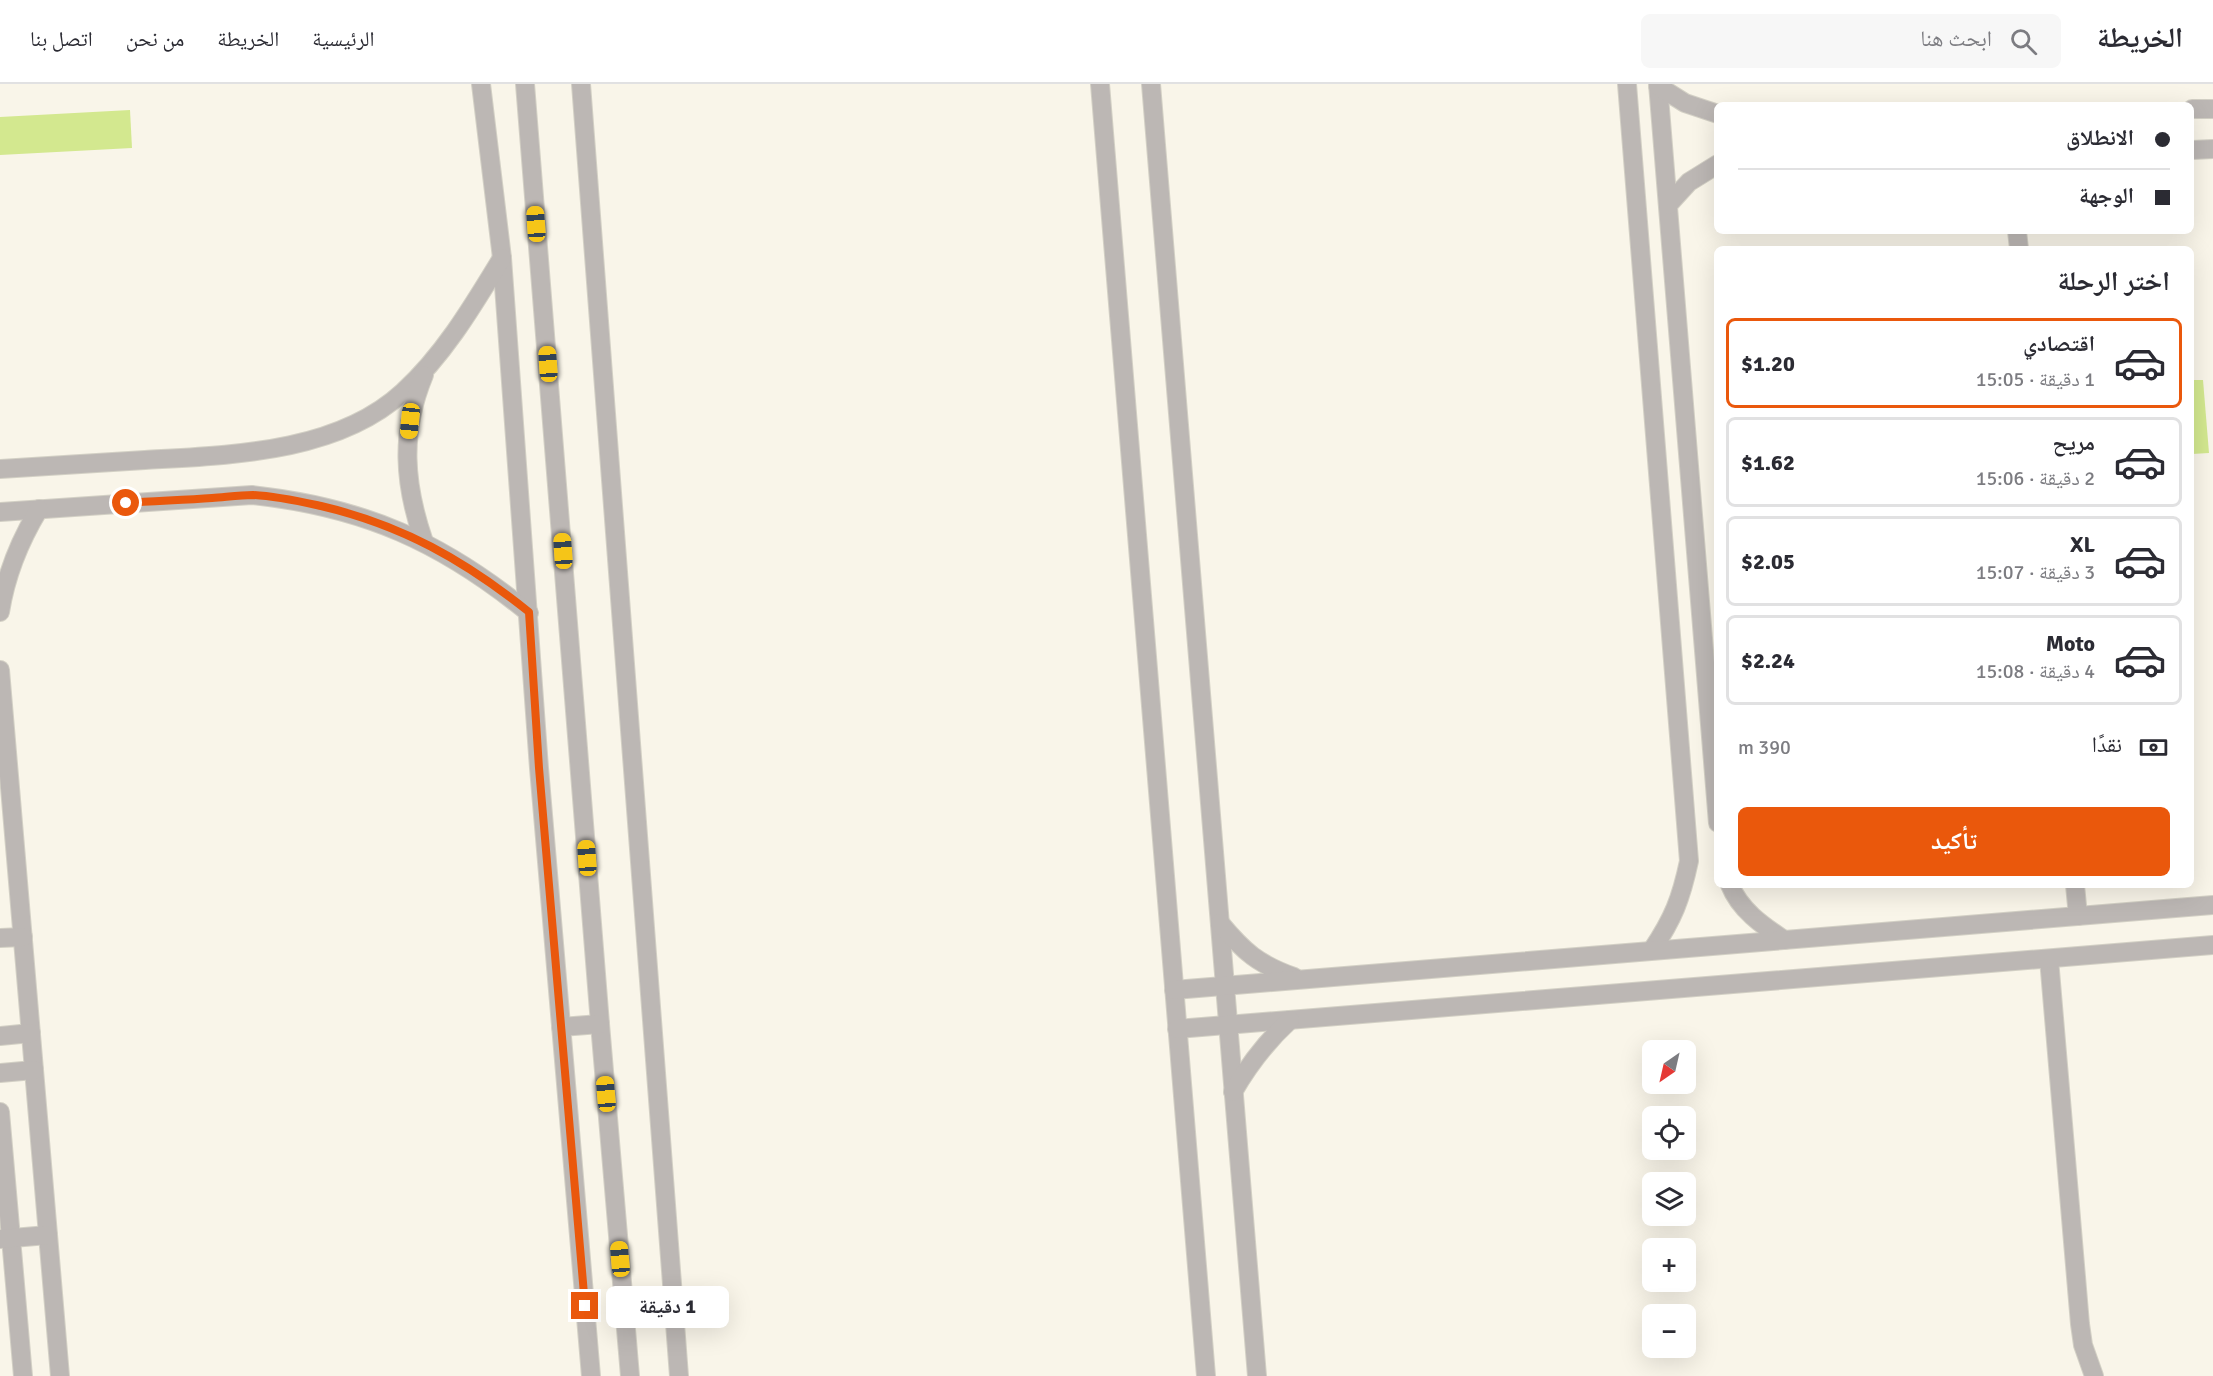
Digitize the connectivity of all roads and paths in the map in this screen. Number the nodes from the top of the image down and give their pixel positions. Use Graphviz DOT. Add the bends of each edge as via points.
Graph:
graph roads {
  1 [pos="481,84"];
  2 [pos="525,84"];
  3 [pos="581,84"];
  4 [pos="1100,84"];
  5 [pos="1151,84"];
  6 [pos="1627,84"];
  7 [pos="1658,85"];
  8 [pos="2194,109"];
  9 [pos="2213,109"];
  10 [pos="1714,113"];
  11 [pos="2213,149"];
  12 [pos="2194,150"];
  13 [pos="1714,166"];
  14 [pos="1668,205"];
  15 [pos="502,258"];
  16 [pos="430,363"];
  17 [pos="0,469"];
  18 [pos="39,509"];
  19 [pos="0,512"];
  20 [pos="424,542"];
  21 [pos="0,612"];
  22 [pos="529,612"];
  23 [pos="0,670"];
  24 [pos="1714,774"];
  25 [pos="1731,888"];
  26 [pos="2075,888"];
  27 [pos="2213,905"];
  28 [pos="2078,916"];
  29 [pos="1220,923"];
  30 [pos="22,937"];
  31 [pos="0,939"];
  32 [pos="1784,940"];
  33 [pos="2213,945"];
  34 [pos="1652,950"];
  35 [pos="2049,958"];
  36 [pos="1298,979"];
  37 [pos="1224,986"];
  38 [pos="1174,990"];
  39 [pos="1290,1020"];
  40 [pos="600,1024"];
  41 [pos="1228,1025"];
  42 [pos="561,1027"];
  43 [pos="1178,1029"];
  44 [pos="31,1034"];
  45 [pos="0,1036"];
  46 [pos="34,1070"];
  47 [pos="0,1072"];
  48 [pos="1233,1092"];
  49 [pos="0,1112"];
  50 [pos="48,1235"];
  51 [pos="5,1239"];
  52 [pos="23,1376"];
  53 [pos="60,1376"];
  54 [pos="591,1376"];
  55 [pos="630,1376"];
  56 [pos="679,1376"];
  57 [pos="1206,1376"];
  58 [pos="1257,1376"];
  59 [pos="2094,1376"];
  1 -- 15 [label="street"];
  2 -- 40 [label="street"];
  3 -- 56 [label="street"];
  4 -- 38 [label="street"];
  5 -- 29 [label="street"];
  6 -- 34 [label="street" via="1689,861 1670,923"];
  7 -- 10 [label="street" via="1685,103"];
  7 -- 14 [label="street"];
  8 -- 9 [label="street"];
  11 -- 12 [label="street"];
  13 -- 14 [label="street" via="1689,182"];
  14 -- 24 [label="street"];
  15 -- 16 [label="street"];
  15 -- 22 [label="street"];
  16 -- 17 [label="street" via="403,393 370,417 295,443 238,455"];
  16 -- 20 [label="street" via="412,411 407,452 408,482"];
  18 -- 19 [label="street"];
  18 -- 20 [label="street" via="252,495 344,511"];
  18 -- 21 [label="street" via="12,562"];
  20 -- 22 [label="street" via="461,562"];
  22 -- 42 [label="street"];
  23 -- 30 [label="street"];
  25 -- 32 [label="street" via="1755,920"];
  26 -- 28 [label="street"];
  27 -- 28 [label="street"];
  28 -- 32 [label="street"];
  29 -- 36 [label="street" via="1241,948 1268,967"];
  29 -- 37 [label="street"];
  30 -- 31 [label="street"];
  30 -- 44 [label="street"];
  32 -- 34 [label="street"];
  33 -- 35 [label="street"];
  34 -- 36 [label="street"];
  35 -- 39 [label="street"];
  35 -- 59 [label="street" via="2080,1324"];
  36 -- 37 [label="street"];
  37 -- 38 [label="street"];
  37 -- 41 [label="street"];
  38 -- 43 [label="street"];
  39 -- 41 [label="street"];
  39 -- 48 [label="street" via="1248,1065"];
  40 -- 42 [label="street"];
  40 -- 55 [label="street"];
  41 -- 43 [label="street"];
  41 -- 48 [label="street"];
  42 -- 54 [label="street"];
  43 -- 57 [label="street"];
  44 -- 45 [label="street"];
  44 -- 46 [label="street"];
  46 -- 47 [label="street"];
  46 -- 50 [label="street"];
  48 -- 58 [label="street"];
  49 -- 51 [label="street"];
  50 -- 51 [label="street"];
  50 -- 53 [label="street"];
  51 -- 52 [label="street"];
}
